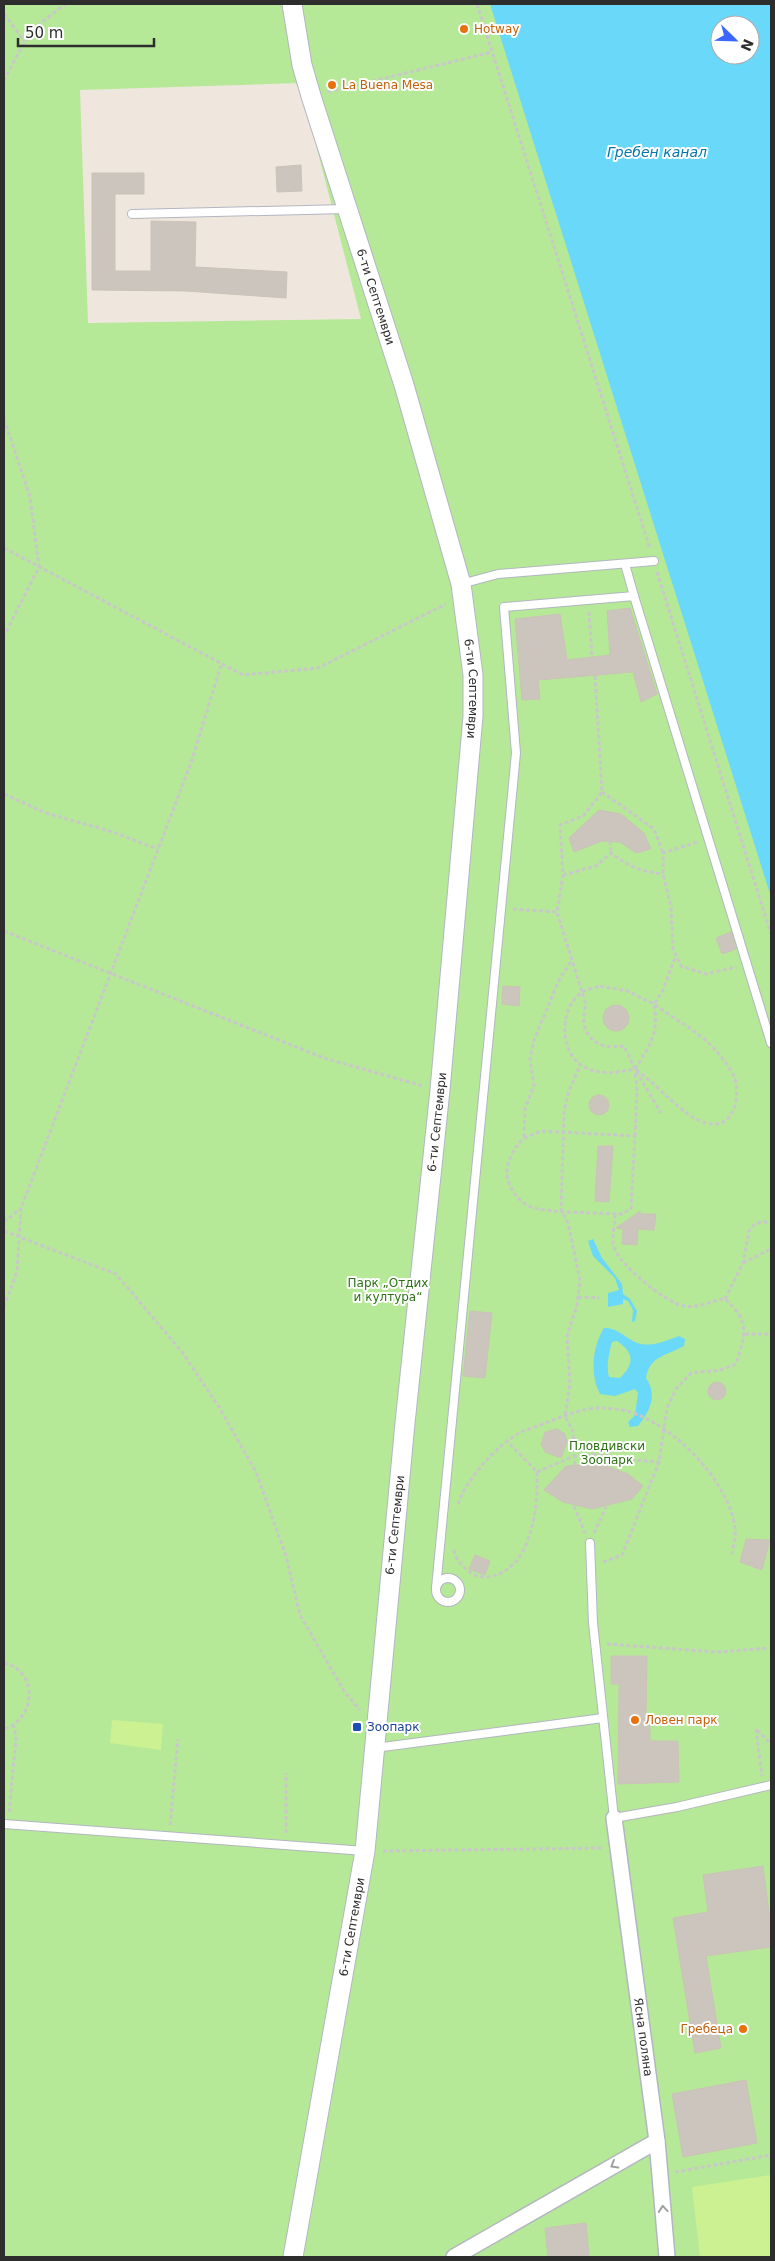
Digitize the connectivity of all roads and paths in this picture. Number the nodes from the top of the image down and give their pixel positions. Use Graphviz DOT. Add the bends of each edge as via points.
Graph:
graph roads {
  1 [pos="66,4"];
  2 [pos="292,4"];
  3 [pos="477,4"];
  4 [pos="4,14"];
  5 [pos="24,41"];
  6 [pos="492,52"];
  7 [pos="4,82"];
  8 [pos="311,96"];
  9 [pos="348,209"];
  10 [pos="132,214"];
  11 [pos="4,419"];
  12 [pos="4,548"];
  13 [pos="654,561"];
  14 [pos="626,564"];
  15 [pos="39,567"];
  16 [pos="462,590"];
  17 [pos="634,596"];
  18 [pos="588,600"];
  19 [pos="4,636"];
  20 [pos="592,657"];
  21 [pos="221,665"];
  22 [pos="594,676"];
  23 [pos="602,792"];
  24 [pos="4,794"];
  25 [pos="708,838"];
  26 [pos="610,841"];
  27 [pos="158,849"];
  28 [pos="611,853"];
  29 [pos="663,853"];
  30 [pos="663,874"];
  31 [pos="563,875"];
  32 [pos="502,909"];
  33 [pos="557,912"];
  34 [pos="4,931"];
  35 [pos="771,934"];
  36 [pos="676,954"];
  37 [pos="571,961"];
  38 [pos="746,964"];
  39 [pos="111,972"];
  40 [pos="581,993"];
  41 [pos="654,1004"];
  42 [pos="771,1043"];
  43 [pos="580,1065"];
  44 [pos="634,1069"];
  45 [pos="440,1090"];
  46 [pos="661,1113"];
  47 [pos="565,1131"];
  48 [pos="635,1136"];
  49 [pos="524,1137"];
  50 [pos="21,1208"];
  51 [pos="561,1210"];
  52 [pos="615,1214"];
  53 [pos="4,1222"];
  54 [pos="771,1224"];
  55 [pos="4,1230"];
  56 [pos="19,1236"];
  57 [pos="771,1249"];
  58 [pos="743,1263"];
  59 [pos="578,1297"];
  60 [pos="599,1298"];
  61 [pos="725,1299"];
  62 [pos="4,1306"];
  63 [pos="745,1334"];
  64 [pos="771,1334"];
  65 [pos="565,1416"];
  66 [pos="663,1429"];
  67 [pos="508,1442"];
  68 [pos="574,1456"];
  69 [pos="608,1456"];
  70 [pos="659,1462"];
  71 [pos="575,1465"];
  72 [pos="607,1466"];
  73 [pos="537,1472"];
  74 [pos="574,1506"];
  75 [pos="606,1507"];
  76 [pos="457,1509"];
  77 [pos="590,1543"];
  78 [pos="454,1548"];
  79 [pos="732,1556"];
  80 [pos="591,1567"];
  81 [pos="436,1588"];
  82 [pos="595,1644"];
  83 [pos="771,1648"];
  84 [pos="4,1663"];
  85 [pos="603,1718"];
  86 [pos="14,1726"];
  87 [pos="4,1729"];
  88 [pos="178,1739"];
  89 [pos="375,1739"];
  90 [pos="771,1744"];
  91 [pos="286,1773"];
  92 [pos="767,1786"];
  93 [pos="614,1818"];
  94 [pos="6,1824"];
  95 [pos="168,1838"];
  96 [pos="286,1846"];
  97 [pos="618,1848"];
  98 [pos="365,1851"];
  99 [pos="657,2141"];
  100 [pos="771,2154"];
  101 [pos="660,2175"];
  102 [pos="293,2257"];
  103 [pos="454,2257"];
  104 [pos="667,2257"];
  1 -- 5 [label="path" via="47,16"];
  2 -- 8 [label="street, 6-ти Септември" via="302,65"];
  3 -- 6 [label="path"];
  4 -- 5 [label="path"];
  5 -- 7 [label="path"];
  6 -- 8 [label="path"];
  6 -- 13 [label="path"];
  8 -- 9 [label="street, 6-ти Септември"];
  9 -- 10 [label="lane"];
  9 -- 16 [label="street, 6-ти Септември" via="404,385"];
  11 -- 15 [label="path" via="30,497"];
  12 -- 15 [label="path"];
  13 -- 14 [label="lane"];
  13 -- 35 [label="path"];
  14 -- 16 [label="lane" via="498,574"];
  14 -- 17 [label="lane"];
  15 -- 19 [label="path"];
  15 -- 21 [label="path"];
  16 -- 21 [label="path" via="318,668 244,675"];
  16 -- 45 [label="street, 6-ти Септември" via="473,676 473,716"];
  17 -- 18 [label="lane"];
  17 -- 25 [label="lane"];
  18 -- 20 [label="path"];
  18 -- 32 [label="lane" via="504,607 516,753"];
  21 -- 27 [label="path" via="191,763"];
  22 -- 23 [label="path"];
  23 -- 29 [label="path" via="654,829"];
  23 -- 31 [label="path" via="583,816 560,824"];
  24 -- 27 [label="path" via="46,813"];
  25 -- 29 [label="path"];
  25 -- 38 [label="lane"];
  26 -- 28 [label="path"];
  27 -- 39 [label="path"];
  28 -- 30 [label="path" via="624,864 643,872"];
  28 -- 31 [label="path" via="596,866"];
  29 -- 30 [label="path"];
  30 -- 36 [label="path" via="671,907"];
  31 -- 33 [label="path"];
  32 -- 33 [label="path"];
  32 -- 81 [label="lane"];
  33 -- 37 [label="path"];
  34 -- 39 [label="path"];
  36 -- 38 [label="path" via="681,966 706,974"];
  36 -- 41 [label="path" via="663,990"];
  37 -- 40 [label="path"];
  37 -- 49 [label="path" via="558,982 534,1040 530,1060 534,1085 525,1109"];
  38 -- 42 [label="lane"];
  39 -- 45 [label="path" via="324,1058"];
  39 -- 50 [label="path"];
  40 -- 41 [label="path" via="600,986 627,991"];
  40 -- 43 [label="path" via="568,1010 564,1026 568,1049"];
  40 -- 44 [label="path" via="586,1006 583,1017 586,1034 598,1044 614,1048 624,1046"];
  41 -- 44 [label="path" via="657,1022 654,1040"];
  41 -- 44 [label="path" via="696,1033 718,1053 734,1077 738,1101 730,1116 719,1124 706,1123 688,1114 652,1080"];
  43 -- 44 [label="path" via="597,1072"];
  43 -- 47 [label="path" via="568,1093"];
  44 -- 46 [label="path"];
  44 -- 48 [label="path" via="637,1090"];
  45 -- 89 [label="street, 6-ти Септември"];
  47 -- 48 [label="path"];
  47 -- 49 [label="path" via="542,1131"];
  47 -- 51 [label="path"];
  48 -- 52 [label="path" via="631,1208 623,1214"];
  49 -- 51 [label="path" via="514,1149 507,1181 519,1198 532,1207"];
  50 -- 53 [label="path"];
  50 -- 56 [label="path"];
  51 -- 52 [label="path"];
  51 -- 59 [label="path" via="574,1245 580,1280"];
  52 -- 61 [label="path" via="613,1246 629,1268 657,1292 682,1306 701,1307"];
  54 -- 58 [label="path" via="763,1221 749,1231"];
  55 -- 56 [label="path"];
  56 -- 62 [label="path" via="17,1271"];
  56 -- 89 [label="path" via="116,1274 182,1352 219,1407 256,1472 286,1556 300,1615"];
  57 -- 58 [label="path"];
  58 -- 61 [label="path"];
  59 -- 60 [label="path"];
  59 -- 65 [label="path" via="568,1336 570,1384"];
  61 -- 63 [label="path" via="740,1312"];
  63 -- 64 [label="path"];
  63 -- 66 [label="path" via="736,1364 720,1370 691,1373 676,1389 667,1408"];
  65 -- 66 [label="path" via="580,1409 618,1409 641,1416"];
  65 -- 67 [label="path" via="519,1433"];
  65 -- 68 [label="path" via="573,1432"];
  66 -- 70 [label="path"];
  66 -- 79 [label="path" via="696,1456 725,1494 736,1530"];
  67 -- 73 [label="path"];
  67 -- 76 [label="path" via="480,1466"];
  68 -- 69 [label="path"];
  68 -- 71 [label="path"];
  68 -- 73 [label="path"];
  69 -- 70 [label="path"];
  69 -- 72 [label="path"];
  70 -- 80 [label="path" via="622,1555"];
  73 -- 78 [label="path" via="536,1510 522,1552 511,1566 497,1576 482,1578 469,1573 454,1556"];
  74 -- 77 [label="path"];
  75 -- 77 [label="path"];
  77 -- 80 [label="lane"];
  80 -- 82 [label="lane"];
  82 -- 83 [label="path" via="717,1652"];
  82 -- 85 [label="lane"];
  84 -- 86 [label="path" via="14,1665 25,1676 30,1696"];
  85 -- 89 [label="lane"];
  85 -- 93 [label="lane"];
  86 -- 87 [label="path"];
  86 -- 94 [label="path" via="16,1738"];
  88 -- 95 [label="path"];
  89 -- 98 [label="street, 6-ти Септември"];
  90 -- 92 [label="path" via="756,1729"];
  91 -- 96 [label="path"];
  92 -- 93 [label="lane"];
  93 -- 97 [label="street, Ясна поляна"];
  94 -- 95 [label="lane"];
  95 -- 96 [label="lane"];
  96 -- 98 [label="lane"];
  97 -- 98 [label="path"];
  97 -- 99 [label="street, Ясна поляна"];
  98 -- 102 [label="street, 6-ти Септември"];
  99 -- 101 [label="street, Ясна поляна"];
  99 -- 103 [label="street, one-way"];
  100 -- 101 [label="path"];
  104 -- 101 [label="street, Ясна поляна, one-way"];
}
